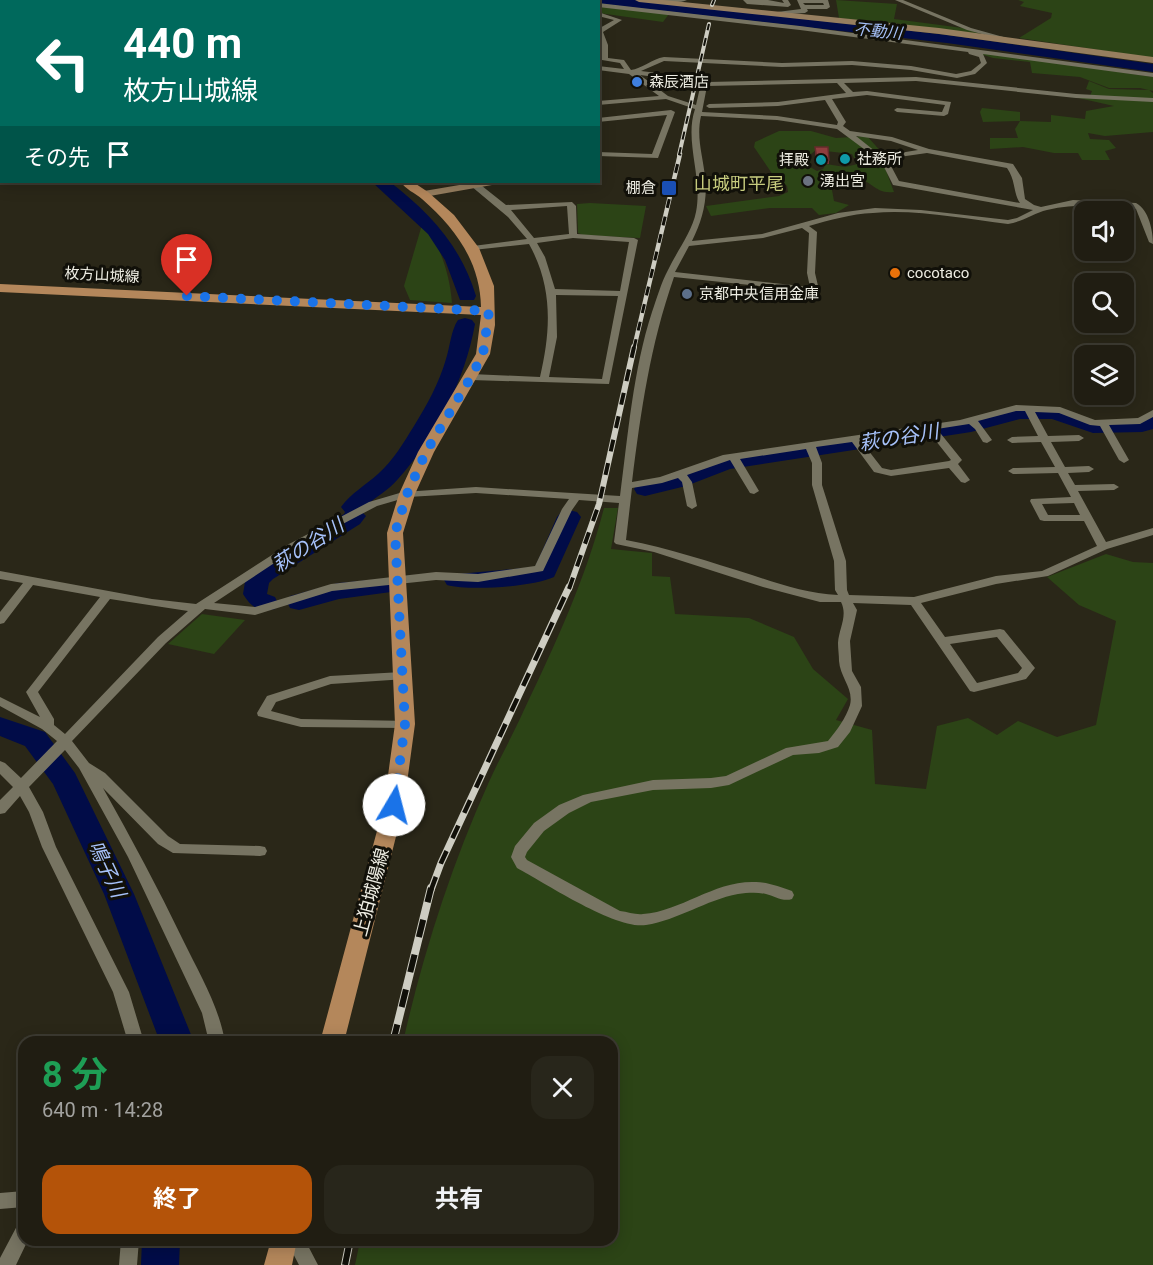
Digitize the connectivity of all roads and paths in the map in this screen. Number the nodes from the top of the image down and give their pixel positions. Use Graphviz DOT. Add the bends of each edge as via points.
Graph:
graph roads {
  1 [pos="639,0"];
  2 [pos="664,0"];
  3 [pos="684,0"];
  4 [pos="746,0"];
  5 [pos="785,0"];
  6 [pos="898,0"];
  7 [pos="766,1"];
  8 [pos="600,5"];
  9 [pos="803,7"];
  10 [pos="762,13"];
  11 [pos="600,14"];
  12 [pos="600,31"];
  13 [pos="600,34"];
  14 [pos="1028,43"];
  15 [pos="946,48"];
  16 [pos="1153,60"];
  17 [pos="760,63"];
  18 [pos="600,68"];
  19 [pos="629,71"];
  20 [pos="1153,75"];
  21 [pos="955,79"];
  22 [pos="839,81"];
  23 [pos="705,84"];
  24 [pos="761,84"];
  25 [pos="851,94"];
  26 [pos="666,97"];
  27 [pos="828,98"];
  28 [pos="1153,100"];
  29 [pos="600,103"];
  30 [pos="698,109"];
  31 [pos="897,110"];
  32 [pos="600,120"];
  33 [pos="839,127"];
  34 [pos="848,133"];
  35 [pos="928,151"];
  36 [pos="600,154"];
  37 [pos="879,158"];
  38 [pos="408,183"];
  39 [pos="483,183"];
  40 [pos="474,184"];
  41 [pos="424,194"];
  42 [pos="1031,207"];
  43 [pos="503,208"];
  44 [pos="1041,209"];
  45 [pos="803,225"];
  46 [pos="573,236"];
  47 [pos="531,241"];
  48 [pos="1153,242"];
  49 [pos="686,244"];
  50 [pos="473,248"];
  51 [pos="671,274"];
  52 [pos="0,288"];
  53 [pos="554,292"];
  54 [pos="624,294"];
  55 [pos="489,311"];
  56 [pos="471,377"];
  57 [pos="544,380"];
  58 [pos="1030,411"];
  59 [pos="1153,413"];
  60 [pos="973,423"];
  61 [pos="1105,426"];
  62 [pos="933,430"];
  63 [pos="1079,438"];
  64 [pos="1045,439"];
  65 [pos="987,440"];
  66 [pos="1012,440"];
  67 [pos="858,442"];
  68 [pos="811,449"];
  69 [pos="735,459"];
  70 [pos="1124,460"];
  71 [pos="952,464"];
  72 [pos="1089,469"];
  73 [pos="1061,470"];
  74 [pos="1013,471"];
  75 [pos="683,477"];
  76 [pos="965,480"];
  77 [pos="627,486"];
  78 [pos="1114,487"];
  79 [pos="1071,488"];
  80 [pos="754,491"];
  81 [pos="407,494"];
  82 [pos="577,496"];
  83 [pos="625,500"];
  84 [pos="1077,500"];
  85 [pos="692,506"];
  86 [pos="1087,518"];
  87 [pos="1153,531"];
  88 [pos="1102,547"];
  89 [pos="0,575"];
  90 [pos="396,579"];
  91 [pos="31,580"];
  92 [pos="108,594"];
  93 [pos="846,599"];
  94 [pos="914,601"];
  95 [pos="200,607"];
  96 [pos="0,620"];
  97 [pos="942,641"];
  98 [pos="402,676"];
  99 [pos="0,702"];
  100 [pos="405,724"];
  101 [pos="47,726"];
  102 [pos="61,743"];
  103 [pos="84,765"];
  104 [pos="0,766"];
  105 [pos="25,783"];
  106 [pos="0,809"];
  107 [pos="260,851"];
  108 [pos="787,895"];
  109 [pos="134,1036"];
  110 [pos="216,1036"];
  111 [pos="334,1036"];
  112 [pos="18,1200"];
  113 [pos="0,1201"];
  114 [pos="18,1242"];
  115 [pos="130,1246"];
  116 [pos="283,1246"];
  117 [pos="298,1246"];
  118 [pos="6,1265"];
  119 [pos="128,1265"];
  120 [pos="278,1265"];
  121 [pos="309,1265"];
  1 -- 10 [label="street"];
  2 -- 3 [label="street"];
  4 -- 7 [label="street"];
  5 -- 7 [label="street" via="788,5"];
  6 -- 14 [label="street" via="969,29"];
  8 -- 15 [label="street"];
  9 -- 10 [label="street" via="805,11"];
  10 -- 14 [label="street"];
  11 -- 12 [label="street" via="619,21"];
  13 -- 19 [label="street" via="605,60 622,62"];
  14 -- 16 [label="street"];
  15 -- 20 [label="street"];
  15 -- 21 [label="street" via="984,59 973,73"];
  17 -- 19 [label="street" via="664,59 642,70"];
  17 -- 21 [label="street" via="852,63 910,68"];
  17 -- 24 [label="street"];
  18 -- 19 [label="street"];
  19 -- 23 [label="street" via="701,79"];
  19 -- 26 [label="street"];
  21 -- 22 [label="street"];
  21 -- 28 [label="street" via="966,88"];
  22 -- 24 [label="street"];
  22 -- 25 [label="street"];
  23 -- 24 [label="street"];
  23 -- 30 [label="street"];
  25 -- 27 [label="street"];
  25 -- 31 [label="street" via="949,103 944,114"];
  26 -- 29 [label="street"];
  26 -- 30 [label="street"];
  27 -- 30 [label="street"];
  27 -- 33 [label="street" via="842,122"];
  30 -- 33 [label="street"];
  30 -- 49 [label="street" via="694,132 702,179 700,207"];
  32 -- 36 [label="street" via="671,112 655,156"];
  33 -- 34 [label="street"];
  34 -- 35 [label="street" via="892,139"];
  34 -- 37 [label="street"];
  35 -- 37 [label="street"];
  35 -- 42 [label="street" via="1010,166 1018,178 1021,200"];
  37 -- 42 [label="street" via="896,183"];
  38 -- 41 [label="main road, 上狛城陽線"];
  39 -- 40 [label="street"];
  40 -- 41 [label="street"];
  40 -- 43 [label="street"];
  41 -- 50 [label="main road, 上狛城陽線" via="456,224"];
  42 -- 44 [label="street"];
  43 -- 46 [label="street" via="569,204"];
  43 -- 47 [label="street"];
  44 -- 45 [label="street" via="1008,222 876,210"];
  44 -- 48 [label="street" via="1077,202 1133,205 1139,208"];
  45 -- 49 [label="street" via="754,238"];
  45 -- 51 [label="street" via="813,232 811,273 815,290"];
  46 -- 47 [label="street"];
  46 -- 54 [label="street" via="634,240"];
  47 -- 50 [label="street"];
  47 -- 53 [label="street"];
  49 -- 51 [label="street"];
  50 -- 55 [label="main road, 上狛城陽線" via="487,286"];
  51 -- 77 [label="street" via="656,315 637,400"];
  52 -- 55 [label="main road, 枚方山城線"];
  53 -- 54 [label="street"];
  53 -- 57 [label="street" via="554,329"];
  54 -- 57 [label="street" via="606,382"];
  55 -- 56 [label="main road, 上狛城陽線" via="483,354"];
  56 -- 57 [label="street"];
  56 -- 81 [label="main road, 上狛城陽線" via="426,452"];
  58 -- 60 [label="street" via="1000,411"];
  58 -- 61 [label="street" via="1060,410"];
  58 -- 64 [label="street"];
  59 -- 61 [label="street" via="1140,421"];
  60 -- 62 [label="street"];
  60 -- 65 [label="street"];
  61 -- 70 [label="street"];
  62 -- 67 [label="street"];
  62 -- 71 [label="street" via="957,460"];
  63 -- 64 [label="street"];
  64 -- 66 [label="street"];
  64 -- 73 [label="street"];
  67 -- 68 [label="street"];
  67 -- 71 [label="street" via="878,470 891,473"];
  68 -- 69 [label="street"];
  68 -- 93 [label="street"];
  69 -- 75 [label="street" via="709,461"];
  69 -- 80 [label="street"];
  71 -- 76 [label="street"];
  72 -- 73 [label="street"];
  73 -- 74 [label="street"];
  73 -- 79 [label="street"];
  75 -- 77 [label="street"];
  75 -- 85 [label="street"];
  77 -- 83 [label="street"];
  78 -- 79 [label="street"];
  79 -- 84 [label="street"];
  81 -- 82 [label="street" via="476,490"];
  81 -- 90 [label="main road, 上狛城陽線" via="395,533"];
  81 -- 95 [label="street" via="373,504 329,525"];
  82 -- 83 [label="street"];
  82 -- 90 [label="street" via="539,568 478,578"];
  83 -- 93 [label="street" via="620,542 820,598"];
  84 -- 86 [label="street"];
  84 -- 86 [label="street" via="1035,501 1044,518"];
  86 -- 88 [label="street"];
  87 -- 88 [label="street"];
  88 -- 94 [label="street" via="1044,574 996,580"];
  89 -- 91 [label="street"];
  90 -- 95 [label="street" via="331,588 255,611"];
  90 -- 98 [label="main road, 上狛城陽線"];
  91 -- 92 [label="street"];
  91 -- 96 [label="street"];
  92 -- 95 [label="street"];
  92 -- 101 [label="street" via="32,692 48,719"];
  93 -- 94 [label="street"];
  93 -- 108 [label="street" via="851,610 844,641 846,671 857,697 852,716 833,744 791,751 729,780 654,785 588,798 539,827 520,850 522,864 617,916 634,920 648,920 739,888 756,887"];
  94 -- 97 [label="street"];
  95 -- 102 [label="street"];
  97 -- 97 [label="street" via="974,688 1022,676 1029,668 1000,633"];
  98 -- 100 [label="main road, 上狛城陽線"];
  98 -- 100 [label="street" via="330,680 271,699 263,713 301,723"];
  99 -- 101 [label="street"];
  100 -- 111 [label="main road, 上狛城陽線" via="394,805"];
  101 -- 102 [label="street"];
  102 -- 103 [label="street"];
  102 -- 105 [label="street"];
  103 -- 107 [label="street" via="100,776 163,840 178,849"];
  103 -- 110 [label="street" via="135,856 189,967 210,1013"];
  104 -- 105 [label="street"];
  105 -- 106 [label="street"];
  105 -- 109 [label="street" via="49,847 121,992"];
  112 -- 113 [label="street"];
  114 -- 118 [label="street"];
  115 -- 119 [label="street"];
  116 -- 120 [label="main road"];
  117 -- 121 [label="street"];
}
